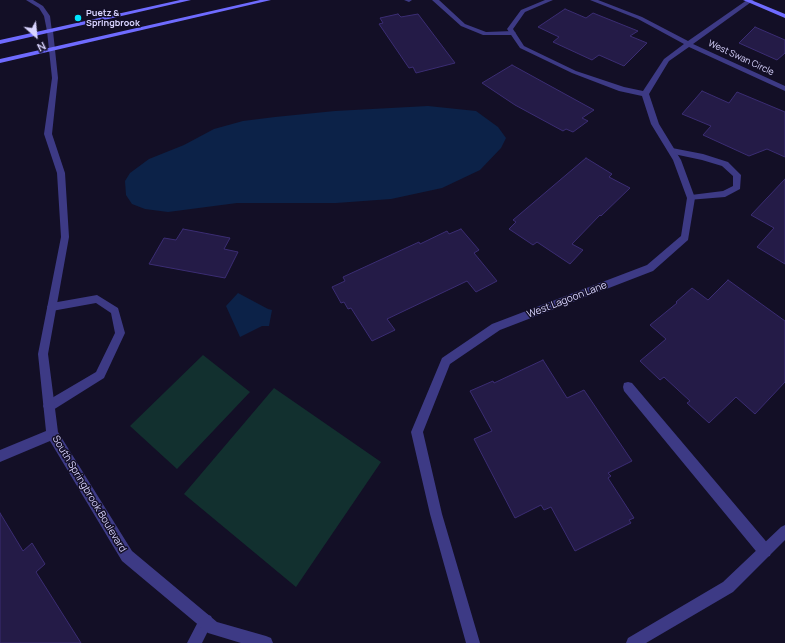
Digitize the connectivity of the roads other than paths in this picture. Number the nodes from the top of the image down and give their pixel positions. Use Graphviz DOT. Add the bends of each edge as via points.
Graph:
graph roads {
  1 [pos="29,0"];
  2 [pos="188,0"];
  3 [pos="268,0"];
  4 [pos="436,0"];
  5 [pos="550,0"];
  6 [pos="593,0"];
  7 [pos="749,1"];
  8 [pos="785,16"];
  9 [pos="50,30"];
  10 [pos="513,33"];
  11 [pos="0,42"];
  12 [pos="689,44"];
  13 [pos="52,49"];
  14 [pos="0,61"];
  15 [pos="785,89"];
  16 [pos="645,94"];
  17 [pos="672,151"];
  18 [pos="692,198"];
  19 [pos="52,307"];
  20 [pos="628,387"];
  21 [pos="49,406"];
  22 [pos="52,434"];
  23 [pos="0,456"];
  24 [pos="785,531"];
  25 [pos="765,551"];
  26 [pos="206,621"];
  27 [pos="194,643"];
  28 [pos="266,643"];
  29 [pos="473,643"];
  30 [pos="633,643"];
  1 -- 9 [label="street, South Springbrook Boulevard" via="41,6 47,16"];
  2 -- 9 [label="street"];
  3 -- 13 [label="street"];
  4 -- 10 [label="street" via="464,25 485,34"];
  5 -- 10 [label="street" via="523,11 510,29"];
  6 -- 12 [label="street, West Swan Circle" via="640,18"];
  7 -- 8 [label="street"];
  7 -- 12 [label="street"];
  9 -- 11 [label="street"];
  9 -- 13 [label="street, South Springbrook Boulevard"];
  10 -- 16 [label="street" via="522,47 574,72 622,89"];
  12 -- 15 [label="street, West Swan Circle"];
  12 -- 16 [label="street" via="666,60"];
  13 -- 14 [label="street"];
  13 -- 19 [label="street, South Springbrook Boulevard" via="55,78 48,134 61,173 65,237"];
  16 -- 17 [label="street" via="655,124"];
  17 -- 18 [label="street"];
  17 -- 18 [label="street" via="725,164 737,175 737,187 725,194"];
  18 -- 29 [label="street, West Lagoon Lane" via="685,238 650,268 496,327 446,361 417,432 436,514"];
  19 -- 21 [label="street, South Springbrook Boulevard" via="43,354"];
  19 -- 21 [label="street" via="97,299 115,311 120,333 100,375"];
  20 -- 25 [label="street"];
  21 -- 22 [label="street, South Springbrook Boulevard"];
  22 -- 23 [label="street"];
  22 -- 26 [label="street, South Springbrook Boulevard" via="127,556"];
  24 -- 25 [label="street"];
  25 -- 30 [label="street" via="728,587"];
  26 -- 27 [label="street"];
  26 -- 28 [label="street, South Springbrook Boulevard" via="213,628"];
}
